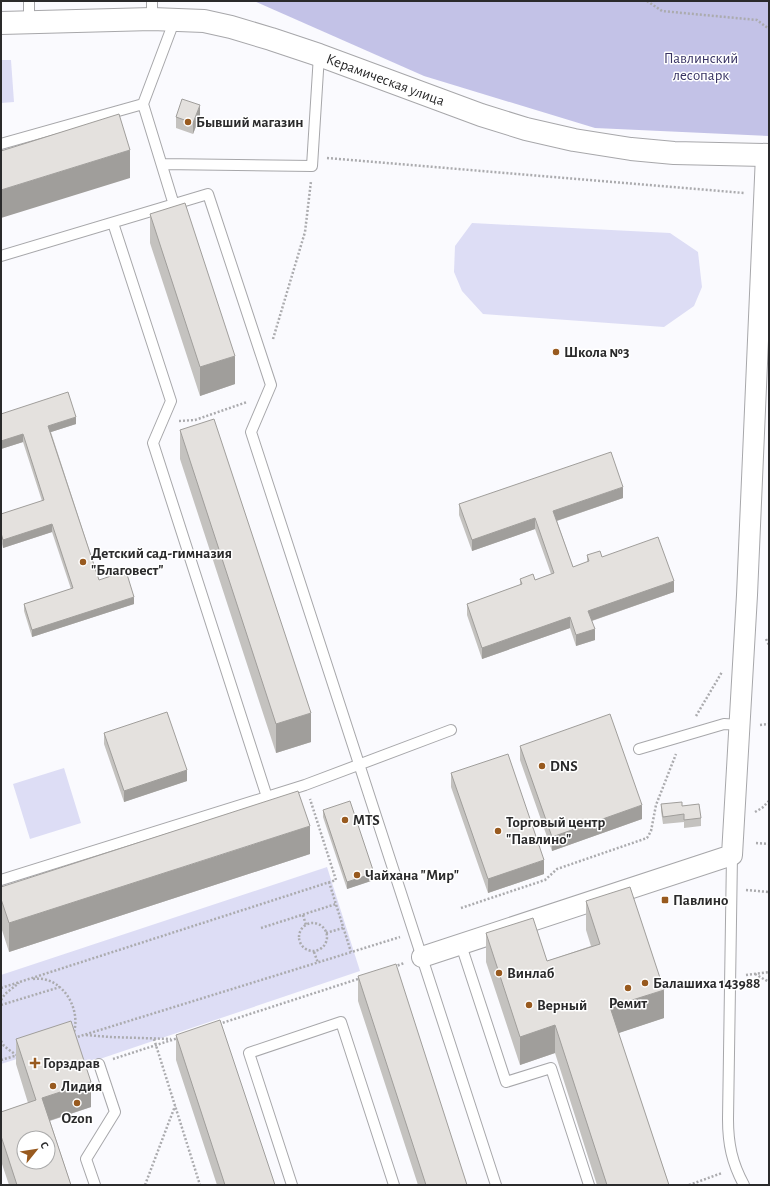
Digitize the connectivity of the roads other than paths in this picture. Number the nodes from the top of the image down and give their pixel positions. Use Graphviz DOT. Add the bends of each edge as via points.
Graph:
graph roads {
  1 [pos="152,10"];
  2 [pos="29,12"];
  3 [pos="175,19"];
  4 [pos="1,23"];
  5 [pos="319,55"];
  6 [pos="143,104"];
  7 [pos="1,144"];
  8 [pos="767,155"];
  9 [pos="162,164"];
  10 [pos="174,205"];
  11 [pos="113,223"];
  12 [pos="1,256"];
  13 [pos="740,725"];
  14 [pos="451,730"];
  15 [pos="639,750"];
  16 [pos="359,764"];
  17 [pos="267,797"];
  18 [pos="732,855"];
  19 [pos="2,876"];
  20 [pos="461,944"];
  21 [pos="422,958"];
  22 [pos="99,1064"];
  23 [pos="95,1185"];
  24 [pos="292,1185"];
  25 [pos="394,1185"];
  26 [pos="496,1185"];
  27 [pos="589,1185"];
  28 [pos="744,1185"];
  1 -- 2 [label="main road, Керамическая улица"];
  1 -- 3 [label="main road, Керамическая улица"];
  2 -- 4 [label="main road, Керамическая улица"];
  3 -- 5 [label="main road, Керамическая улица" via="204,21"];
  3 -- 6 [label="lane"];
  5 -- 8 [label="main road, Керамическая улица" via="481,115 574,140 674,153"];
  5 -- 9 [label="lane" via="312,163"];
  6 -- 7 [label="lane"];
  6 -- 9 [label="lane"];
  8 -- 13 [label="street"];
  9 -- 10 [label="lane"];
  10 -- 11 [label="lane"];
  10 -- 16 [label="lane" via="208,194 271,385 251,432"];
  11 -- 12 [label="lane"];
  11 -- 17 [label="lane" via="171,401 153,443"];
  13 -- 15 [label="lane" via="724,724"];
  13 -- 18 [label="street"];
  14 -- 16 [label="lane"];
  16 -- 17 [label="lane"];
  16 -- 21 [label="lane"];
  17 -- 19 [label="lane"];
  18 -- 20 [label="street"];
  18 -- 28 [label="lane" via="728,1140"];
  20 -- 21 [label="street"];
  20 -- 27 [label="lane" via="506,1082 551,1068"];
  21 -- 26 [label="lane"];
  22 -- 23 [label="lane" via="115,1112 86,1159"];
  24 -- 25 [label="lane" via="249,1053 341,1022"];
}
